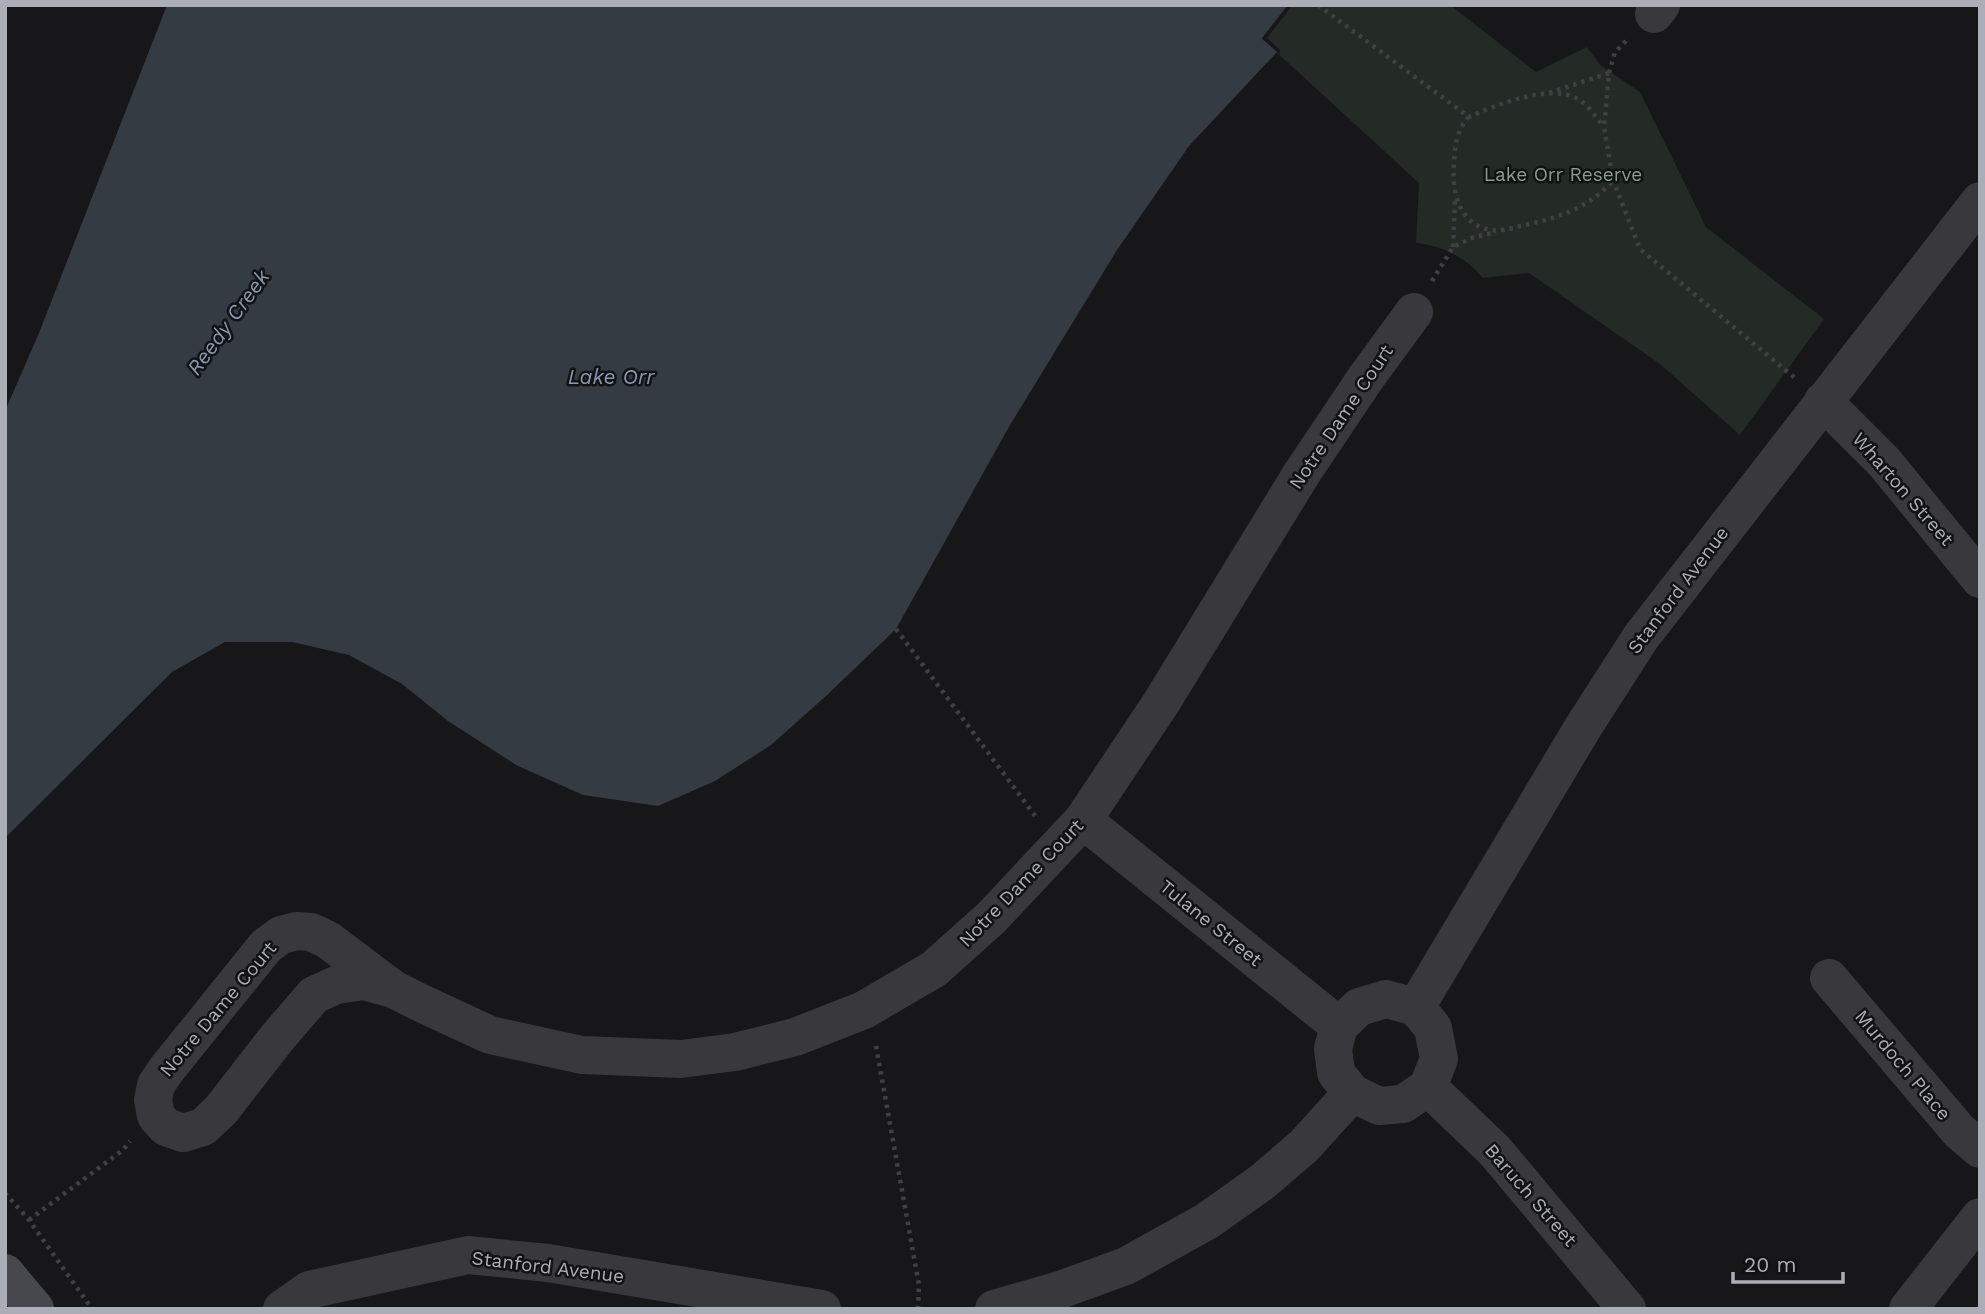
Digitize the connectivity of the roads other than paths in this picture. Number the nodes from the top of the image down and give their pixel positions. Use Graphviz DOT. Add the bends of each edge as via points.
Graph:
graph roads {
  1 [pos="1980,201"];
  2 [pos="1414,312"];
  3 [pos="1823,401"];
  4 [pos="1980,579"];
  5 [pos="1072,831"];
  6 [pos="1829,978"];
  7 [pos="386,984"];
  8 [pos="1416,1007"];
  9 [pos="1339,1026"];
  10 [pos="1429,1087"];
  11 [pos="1352,1093"];
  12 [pos="1980,1149"];
  13 [pos="1980,1217"];
  14 [pos="5,1273"];
  15 [pos="35,1309"];
  16 [pos="282,1309"];
  17 [pos="822,1309"];
  18 [pos="994,1309"];
  19 [pos="1627,1309"];
  20 [pos="1908,1309"];
  1 -- 3 [label="street, Stanford Avenue"];
  2 -- 5 [label="street, Notre Dame Court" via="1302,473 1161,703"];
  3 -- 4 [label="street, Wharton Street" via="1884,462"];
  3 -- 8 [label="street, Stanford Avenue" via="1642,638 1582,729"];
  5 -- 7 [label="street, Notre Dame Court" via="991,918 934,969 864,1010 795,1037 735,1052 681,1059 583,1055 490,1035"];
  5 -- 9 [label="street, Tulane Street"];
  6 -- 12 [label="street, Murdoch Place" via="1959,1131"];
  7 -- 7 [label="street, Notre Dame Court" via="336,985 314,995 203,1127 183,1133 166,1128 156,1116 156,1085 166,1070 266,946 281,935 311,932"];
  8 -- 9 [label="street" via="1386,999 1359,1007"];
  8 -- 10 [label="street" via="1433,1028 1439,1059"];
  9 -- 11 [label="street" via="1333,1049 1336,1073"];
  10 -- 11 [label="street" via="1403,1104 1380,1106"];
  10 -- 19 [label="street, Baruch Street" via="1495,1151"];
  11 -- 18 [label="street" via="1304,1146 1207,1221 1126,1266"];
  13 -- 20 [label="street"];
  14 -- 15 [label="main road"];
  16 -- 17 [label="street, Stanford Avenue" via="309,1290 468,1255 548,1263"];
}
